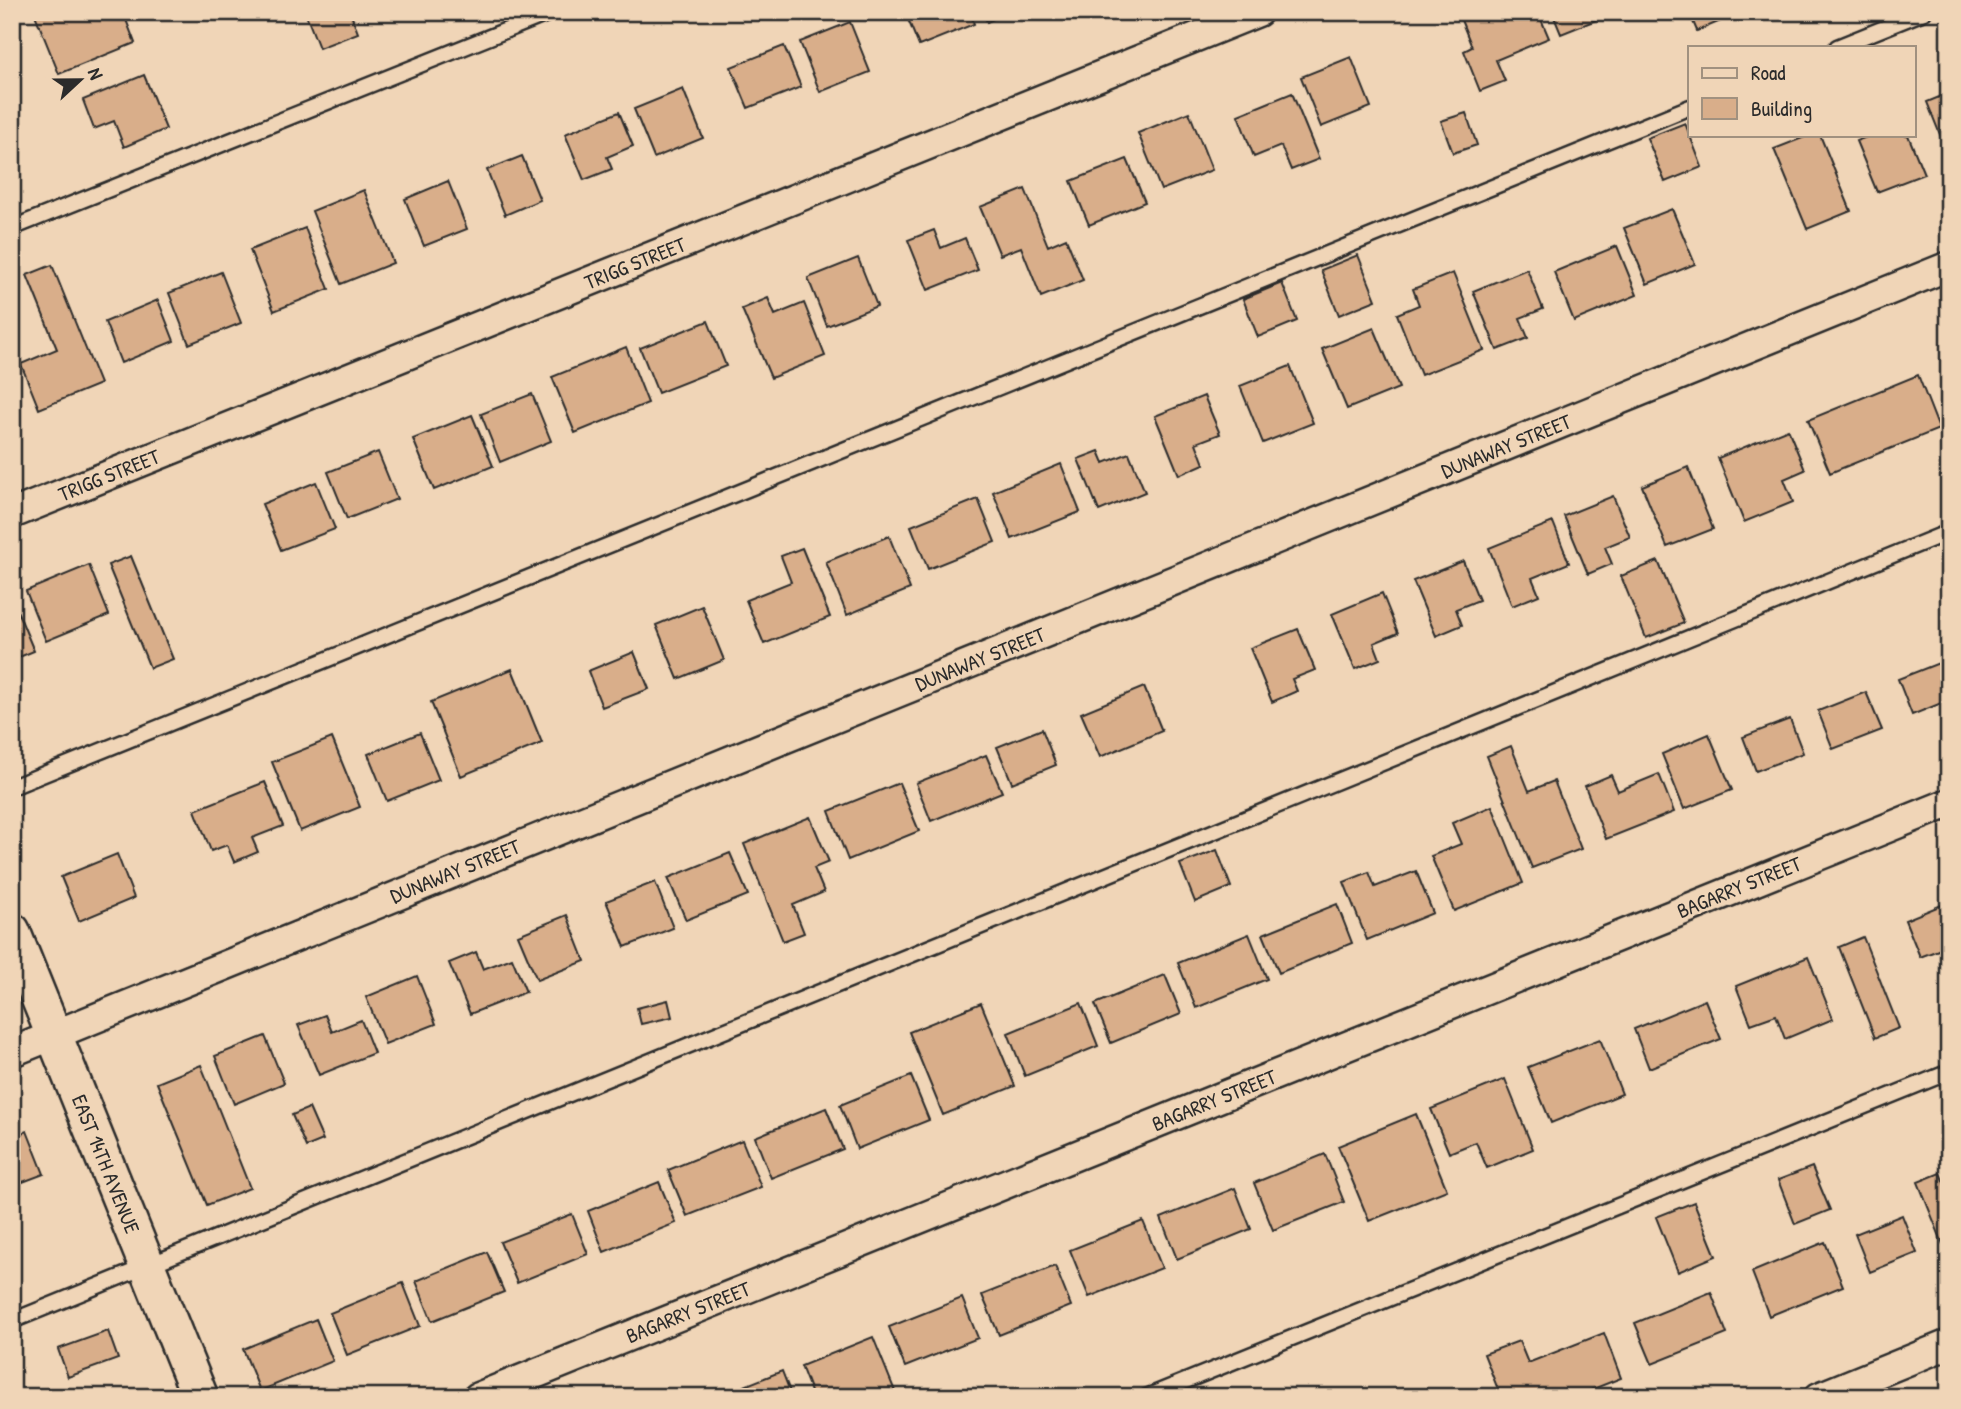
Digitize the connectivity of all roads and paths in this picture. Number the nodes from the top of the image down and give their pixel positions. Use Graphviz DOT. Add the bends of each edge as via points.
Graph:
graph roads {
  1 [pos="552,12"];
  2 [pos="1258,12"];
  3 [pos="1924,12"];
  4 [pos="1840,46"];
  5 [pos="1688,108"];
  6 [pos="13,226"];
  7 [pos="1949,267"];
  8 [pos="12,514"];
  9 [pos="1949,532"];
  10 [pos="12,787"];
  11 [pos="1949,803"];
  12 [pos="12,931"];
  13 [pos="54,1034"];
  14 [pos="12,1052"];
  15 [pos="1949,1072"];
  16 [pos="147,1265"];
  17 [pos="12,1321"];
  18 [pos="1949,1344"];
  19 [pos="200,1397"];
  20 [pos="478,1397"];
  21 [pos="1146,1397"];
  22 [pos="1819,1397"];
  1 -- 6 [label="lane"];
  2 -- 8 [label="street, TRIGG STREET"];
  3 -- 4 [label="lane"];
  5 -- 10 [label="lane"];
  7 -- 13 [label="street, DUNAWAY STREET"];
  9 -- 16 [label="lane"];
  11 -- 20 [label="street, BAGARRY STREET"];
  12 -- 13 [label="street, EAST 14TH AVENUE"];
  13 -- 14 [label="street, DUNAWAY STREET"];
  13 -- 16 [label="street, EAST 14TH AVENUE"];
  15 -- 21 [label="lane"];
  16 -- 17 [label="lane"];
  16 -- 19 [label="street, EAST 14TH AVENUE"];
  18 -- 22 [label="street"];
}
